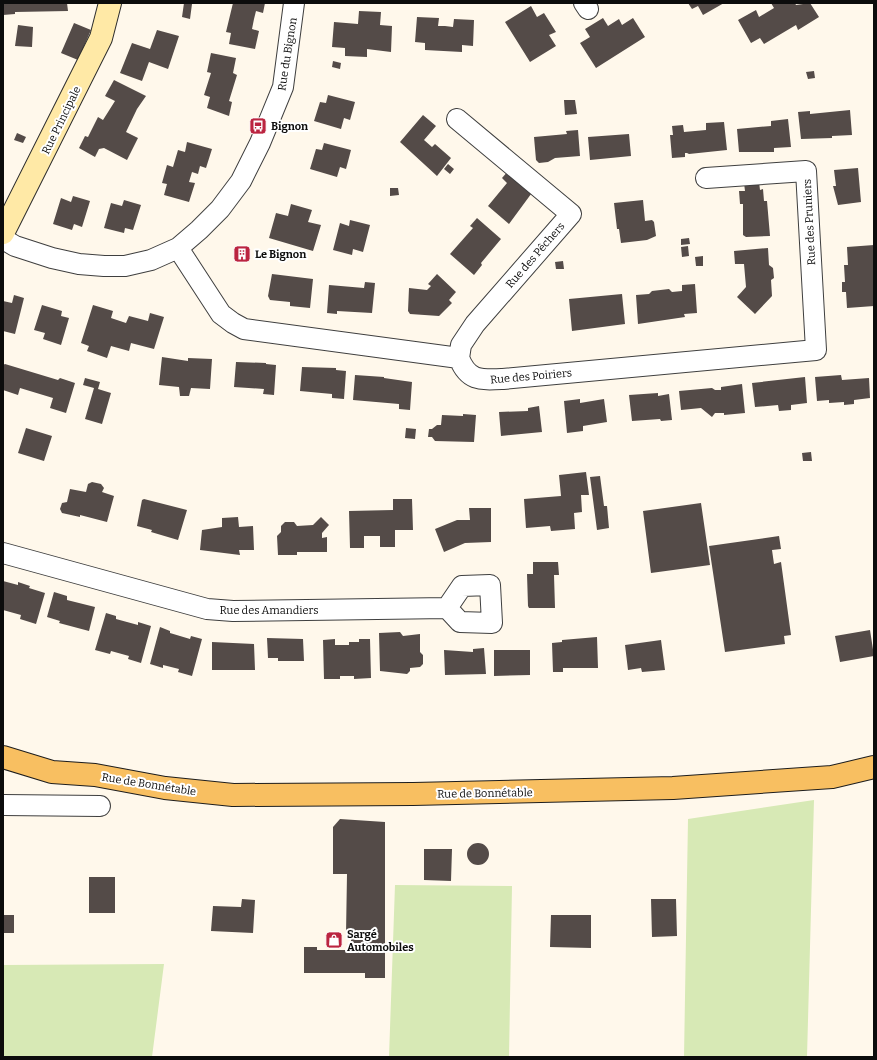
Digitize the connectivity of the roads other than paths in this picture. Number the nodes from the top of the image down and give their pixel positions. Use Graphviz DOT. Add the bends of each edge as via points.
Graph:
graph roads {
  1 [pos="110,3"];
  2 [pos="294,3"];
  3 [pos="457,119"];
  4 [pos="706,178"];
  5 [pos="3,233"];
  6 [pos="3,238"];
  7 [pos="178,248"];
  8 [pos="816,350"];
  9 [pos="458,358"];
  10 [pos="3,553"];
  11 [pos="447,608"];
  12 [pos="3,742"];
  13 [pos="3,757"];
  14 [pos="874,767"];
  15 [pos="95,775"];
  16 [pos="3,805"];
  17 [pos="100,806"];
  1 -- 5 [label="street, Rue Principale" via="101,38"];
  2 -- 7 [label="street, Rue du Bignon" via="283,87 260,143 241,181 220,209"];
  3 -- 9 [label="street, Rue des Pêchers" via="571,214 475,324 461,345"];
  4 -- 8 [label="street, Rue des Pruniers" via="806,171"];
  6 -- 7 [label="street, Rue du Bignon" via="15,246 52,258 104,266 125,266 151,260"];
  7 -- 9 [label="street" via="221,314 244,329"];
  8 -- 9 [label="street, Rue des Poiriers" via="482,380 471,376 462,367"];
  10 -- 11 [label="street, Rue des Amandiers" via="207,609 233,611"];
  12 -- 15 [label="main road"];
  13 -- 15 [label="main road" via="52,772"];
  14 -- 15 [label="main road, Rue de Bonnétable" via="832,777 673,788 413,794 233,795 165,788"];
  16 -- 17 [label="street"];
}
